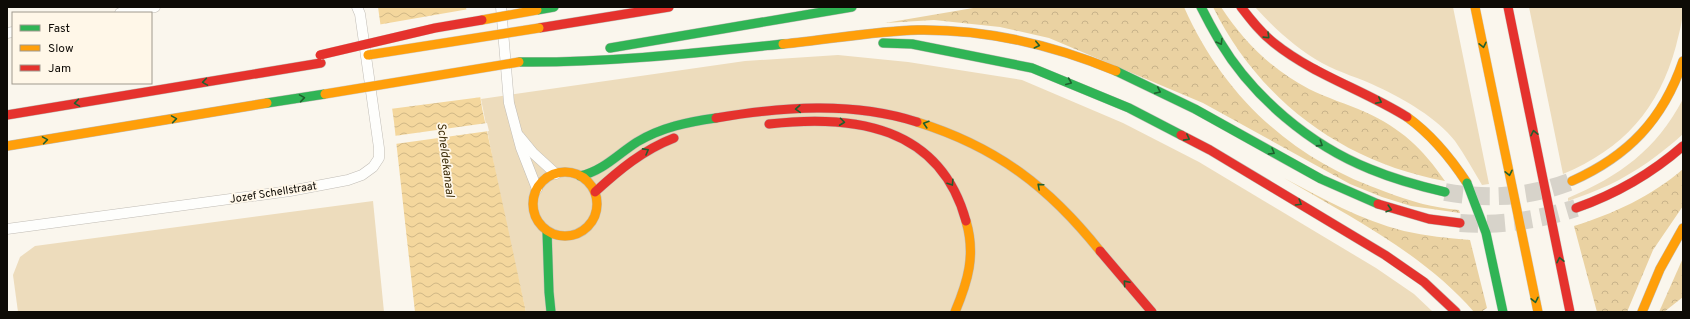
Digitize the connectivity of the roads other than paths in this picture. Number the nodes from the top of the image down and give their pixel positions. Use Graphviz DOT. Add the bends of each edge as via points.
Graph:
graph roads {
  1 [pos="155,7"];
  2 [pos="357,7"];
  3 [pos="501,7"];
  4 [pos="554,7"];
  5 [pos="669,7"];
  6 [pos="852,7"];
  7 [pos="1201,7"];
  8 [pos="1241,7"];
  9 [pos="1475,7"];
  10 [pos="1508,7"];
  11 [pos="126,12"];
  12 [pos="802,43"];
  13 [pos="604,49"];
  14 [pos="589,51"];
  15 [pos="360,56"];
  16 [pos="320,59"];
  17 [pos="344,59"];
  18 [pos="544,61"];
  19 [pos="1683,61"];
  20 [pos="7,115"];
  21 [pos="756,125"];
  22 [pos="517,134"];
  23 [pos="685,135"];
  24 [pos="7,146"];
  25 [pos="1683,146"];
  26 [pos="556,174"];
  27 [pos="580,176"];
  28 [pos="1572,181"];
  29 [pos="537,189"];
  30 [pos="595,192"];
  31 [pos="1445,192"];
  32 [pos="1576,208"];
  33 [pos="1460,223"];
  34 [pos="1683,228"];
  35 [pos="7,229"];
  36 [pos="547,231"];
  37 [pos="566,236"];
  38 [pos="548,270"];
  39 [pos="1454,310"];
  40 [pos="551,312"];
  41 [pos="955,312"];
  42 [pos="1152,312"];
  43 [pos="1503,312"];
  44 [pos="1538,312"];
  45 [pos="1570,312"];
  46 [pos="1642,312"];
  1 -- 11 [label="street"];
  2 -- 35 [label="street, Jozef Schellstraat" via="379,148 378,158 373,167 362,175 290,191"];
  3 -- 22 [label="street" via="509,103"];
  4 -- 16 [label="main road, bridge" via="435,28"];
  5 -- 15 [label="main road, bridge"];
  6 -- 13 [label="main road"];
  7 -- 31 [label="main road, one-way" via="1224,50 1240,72 1273,108 1300,130 1322,146 1372,171 1427,189"];
  8 -- 43 [label="main road, one-way, bridge" via="1256,26 1287,54 1304,65 1397,110 1438,142 1453,160 1477,206 1486,233"];
  9 -- 44 [label="main road, one-way, bridge"];
  45 -- 10 [label="main road, one-way, bridge"];
  12 -- 18 [label="main road"];
  12 -- 33 [label="main road, one-way" via="934,30 999,36 1047,47 1090,61 1169,96 1346,192 1409,215"];
  12 -- 39 [label="main road, one-way" via="912,44 1032,68 1129,108 1210,150 1385,255 1424,282"];
  14 -- 18 [label="main road"];
  16 -- 17 [label="main road"];
  16 -- 20 [label="main road, one-way" via="244,76"];
  24 -- 18 [label="main road, one-way, bridge" via="519,62"];
  19 -- 28 [label="main road" via="1661,110 1635,142 1615,158"];
  21 -- 41 [label="main road, one-way" via="822,120 852,123 883,130 907,140 926,154 945,174 958,194 967,216 971,241 970,265 966,287"];
  22 -- 26 [label="street"];
  22 -- 29 [label="street"];
  30 -- 23 [label="main road, one-way" via="641,154 660,143"];
  25 -- 32 [label="main road" via="1643,177 1616,192"];
  26 -- 27 [label="main road" via="564,172"];
  26 -- 29 [label="main road" via="548,177"];
  27 -- 30 [label="main road"];
  42 -- 27 [label="main road, one-way" via="1115,271 1085,231 1037,183 1009,162 974,143 943,129 908,119 841,108 802,108 688,122 664,128 645,137 602,169"];
  29 -- 36 [label="main road" via="533,204 534,212"];
  30 -- 37 [label="main road" via="596,212 592,222 576,234"];
  34 -- 46 [label="main road" via="1666,256"];
  36 -- 37 [label="main road"];
  36 -- 38 [label="main road"];
  37 -- 38 [label="main road"];
  38 -- 40 [label="main road"];
}
